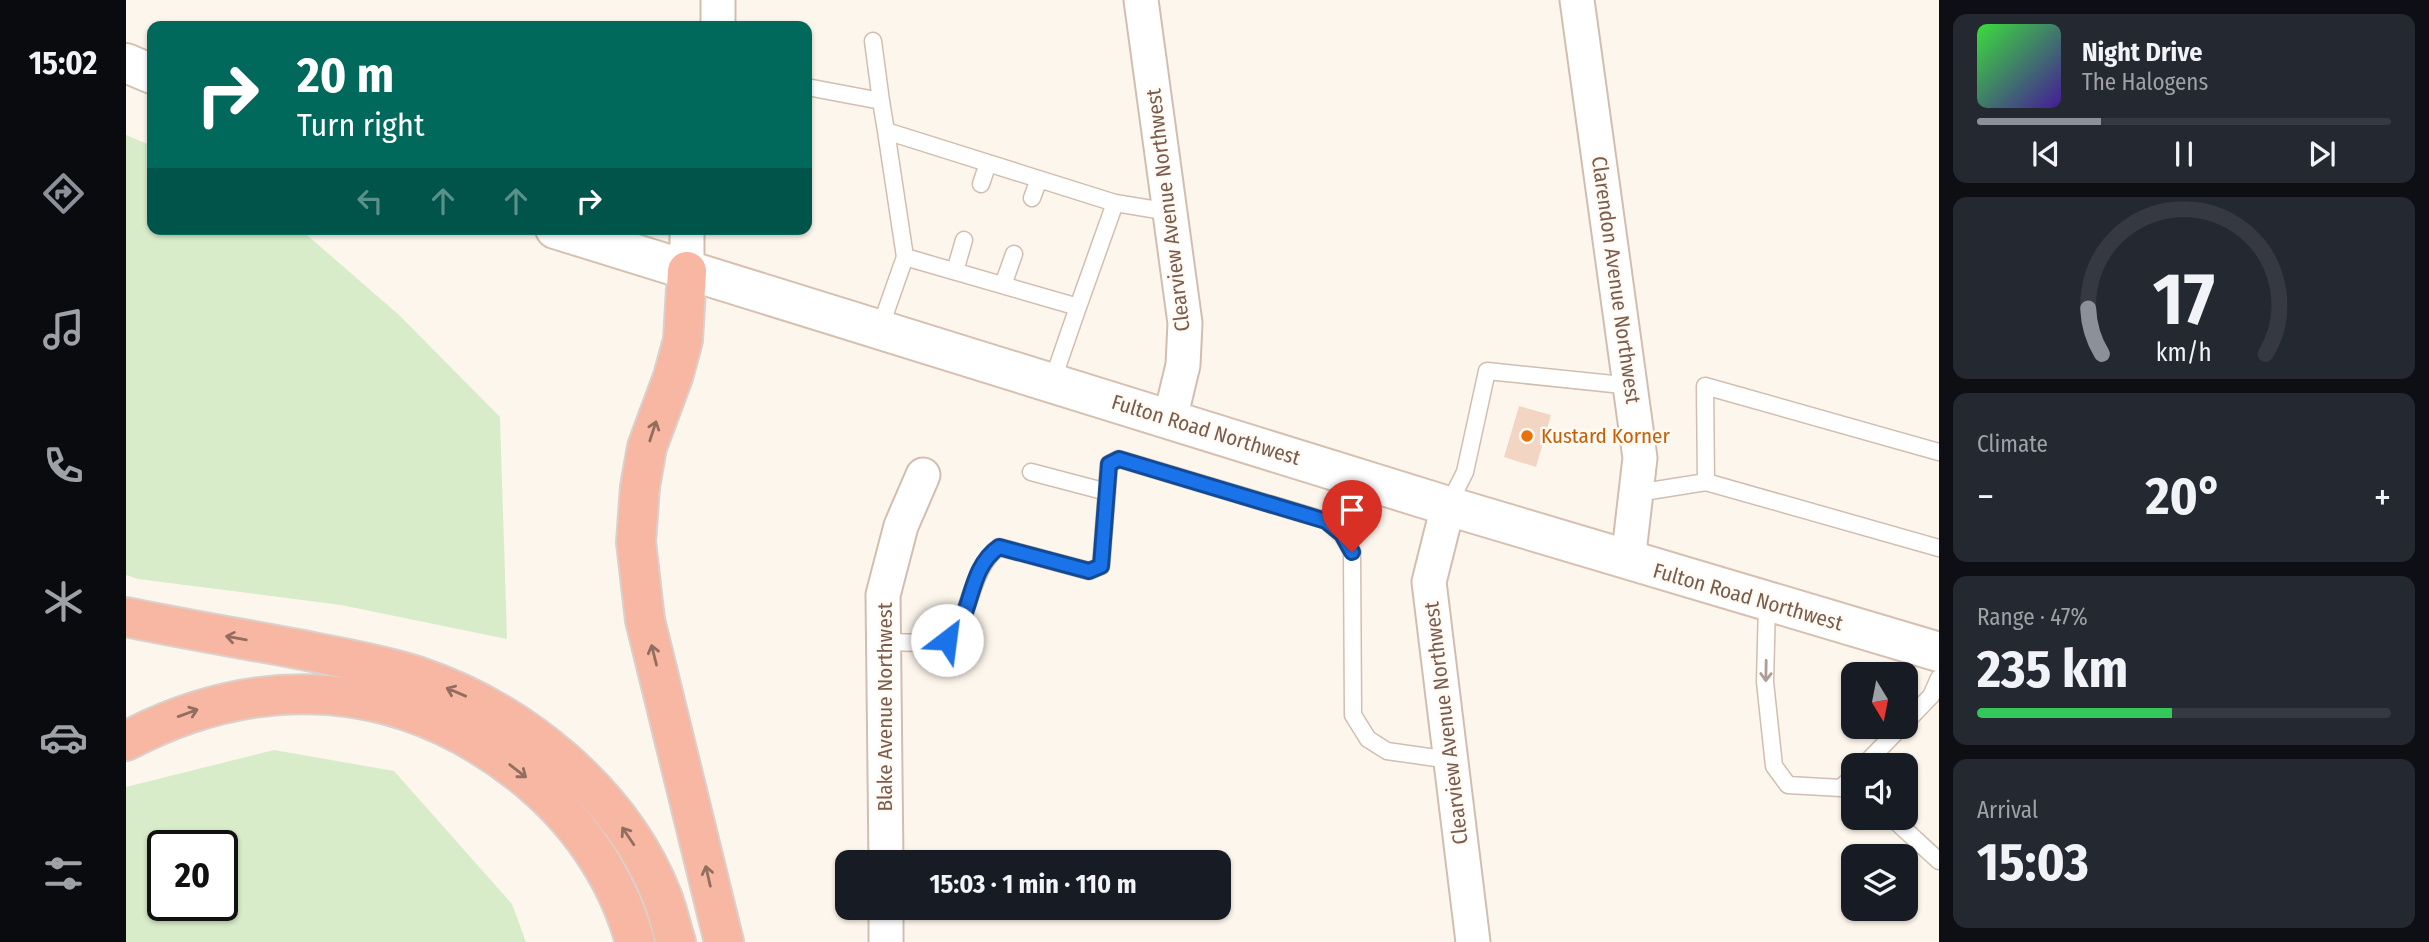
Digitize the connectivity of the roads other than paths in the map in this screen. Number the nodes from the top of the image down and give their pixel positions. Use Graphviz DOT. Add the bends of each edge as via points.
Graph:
graph roads {
  1 [pos="718,0"];
  2 [pos="1141,0"];
  3 [pos="1577,0"];
  4 [pos="718,21"];
  5 [pos="873,41"];
  6 [pos="812,88"];
  7 [pos="881,101"];
  8 [pos="886,131"];
  9 [pos="988,163"];
  10 [pos="1040,179"];
  11 [pos="981,184"];
  12 [pos="1032,198"];
  13 [pos="1115,202"];
  14 [pos="1170,212"];
  15 [pos="574,235"];
  16 [pos="687,235"];
  17 [pos="964,240"];
  18 [pos="1014,254"];
  19 [pos="905,257"];
  20 [pos="687,271"];
  21 [pos="955,271"];
  22 [pos="1003,285"];
  23 [pos="1078,307"];
  24 [pos="880,328"];
  25 [pos="1052,382"];
  26 [pos="1632,386"];
  27 [pos="1170,419"];
  28 [pos="1939,452"];
  29 [pos="1031,472"];
  30 [pos="923,475"];
  31 [pos="1706,482"];
  32 [pos="1107,492"];
  33 [pos="1637,493"];
  34 [pos="1448,506"];
  35 [pos="1939,548"];
  36 [pos="1628,561"];
  37 [pos="1767,603"];
  38 [pos="126,617"];
  39 [pos="884,642"];
  40 [pos="1939,652"];
  41 [pos="1939,678"];
  42 [pos="1918,710"];
  43 [pos="1889,739"];
  44 [pos="126,741"];
  45 [pos="1876,753"];
  46 [pos="1450,760"];
  47 [pos="1841,789"];
  48 [pos="1905,830"];
  49 [pos="886,850"];
  50 [pos="1939,861"];
  51 [pos="886,920"];
  52 [pos="635,942"];
  53 [pos="676,942"];
  54 [pos="724,942"];
  55 [pos="886,942"];
  56 [pos="1472,942"];
  1 -- 4 [label="street"];
  2 -- 14 [label="street, Clearview Avenue Northwest"];
  3 -- 26 [label="street, Clarendon Avenue Northwest"];
  5 -- 7 [label="lane"];
  6 -- 7 [label="lane"];
  7 -- 8 [label="lane"];
  8 -- 9 [label="lane"];
  8 -- 19 [label="lane"];
  9 -- 10 [label="lane"];
  9 -- 11 [label="lane"];
  10 -- 12 [label="lane"];
  10 -- 13 [label="lane"];
  13 -- 14 [label="lane"];
  13 -- 23 [label="lane"];
  14 -- 27 [label="street, Clearview Avenue Northwest" via="1185,323 1183,365"];
  15 -- 20 [label="main road, Fulton Road Northwest"];
  16 -- 20 [label="street"];
  17 -- 21 [label="lane"];
  18 -- 22 [label="lane"];
  19 -- 21 [label="lane"];
  19 -- 24 [label="lane"];
  20 -- 24 [label="main road, Fulton Road Northwest"];
  54 -- 20 [label="highway, one-way" via="645,620 636,542 647,447 682,340"];
  21 -- 22 [label="lane"];
  22 -- 23 [label="lane"];
  23 -- 25 [label="lane"];
  24 -- 25 [label="main road, Fulton Road Northwest"];
  25 -- 27 [label="main road, Fulton Road Northwest"];
  26 -- 33 [label="street, Clarendon Avenue Northwest" via="1640,458"];
  26 -- 34 [label="lane" via="1487,371 1465,472"];
  27 -- 34 [label="main road, Fulton Road Northwest"];
  28 -- 31 [label="lane" via="1705,386"];
  29 -- 32 [label="lane"];
  30 -- 39 [label="street, Blake Avenue Northwest" via="901,526 883,594"];
  31 -- 33 [label="lane"];
  31 -- 35 [label="lane"];
  32 -- 39 [label="lane" via="1101,566 1089,571 999,547 986,556 972,584 957,632 947,640"];
  32 -- 46 [label="lane" via="1109,464 1119,459 1326,521 1342,534 1352,552 1353,715 1368,739 1387,751"];
  33 -- 36 [label="street, Clarendon Avenue Northwest"];
  34 -- 36 [label="main road, Fulton Road Northwest"];
  34 -- 46 [label="street, Clearview Avenue Northwest" via="1429,582"];
  36 -- 37 [label="main road, Fulton Road Northwest"];
  37 -- 40 [label="main road, Fulton Road Northwest"];
  37 -- 47 [label="lane, one-way" via="1765,682 1774,766 1788,785"];
  53 -- 38 [label="highway, one-way" via="662,896 618,821 554,752 499,713 417,676 360,661"];
  39 -- 49 [label="street, Blake Avenue Northwest"];
  41 -- 42 [label="lane"];
  43 -- 45 [label="lane"];
  44 -- 52 [label="highway, one-way" via="194,710 242,699 342,697 423,715 471,738 553,801 604,867"];
  46 -- 56 [label="street, Clearview Avenue Northwest"];
  48 -- 50 [label="lane"];
  51 -- 55 [label="street"];
}
